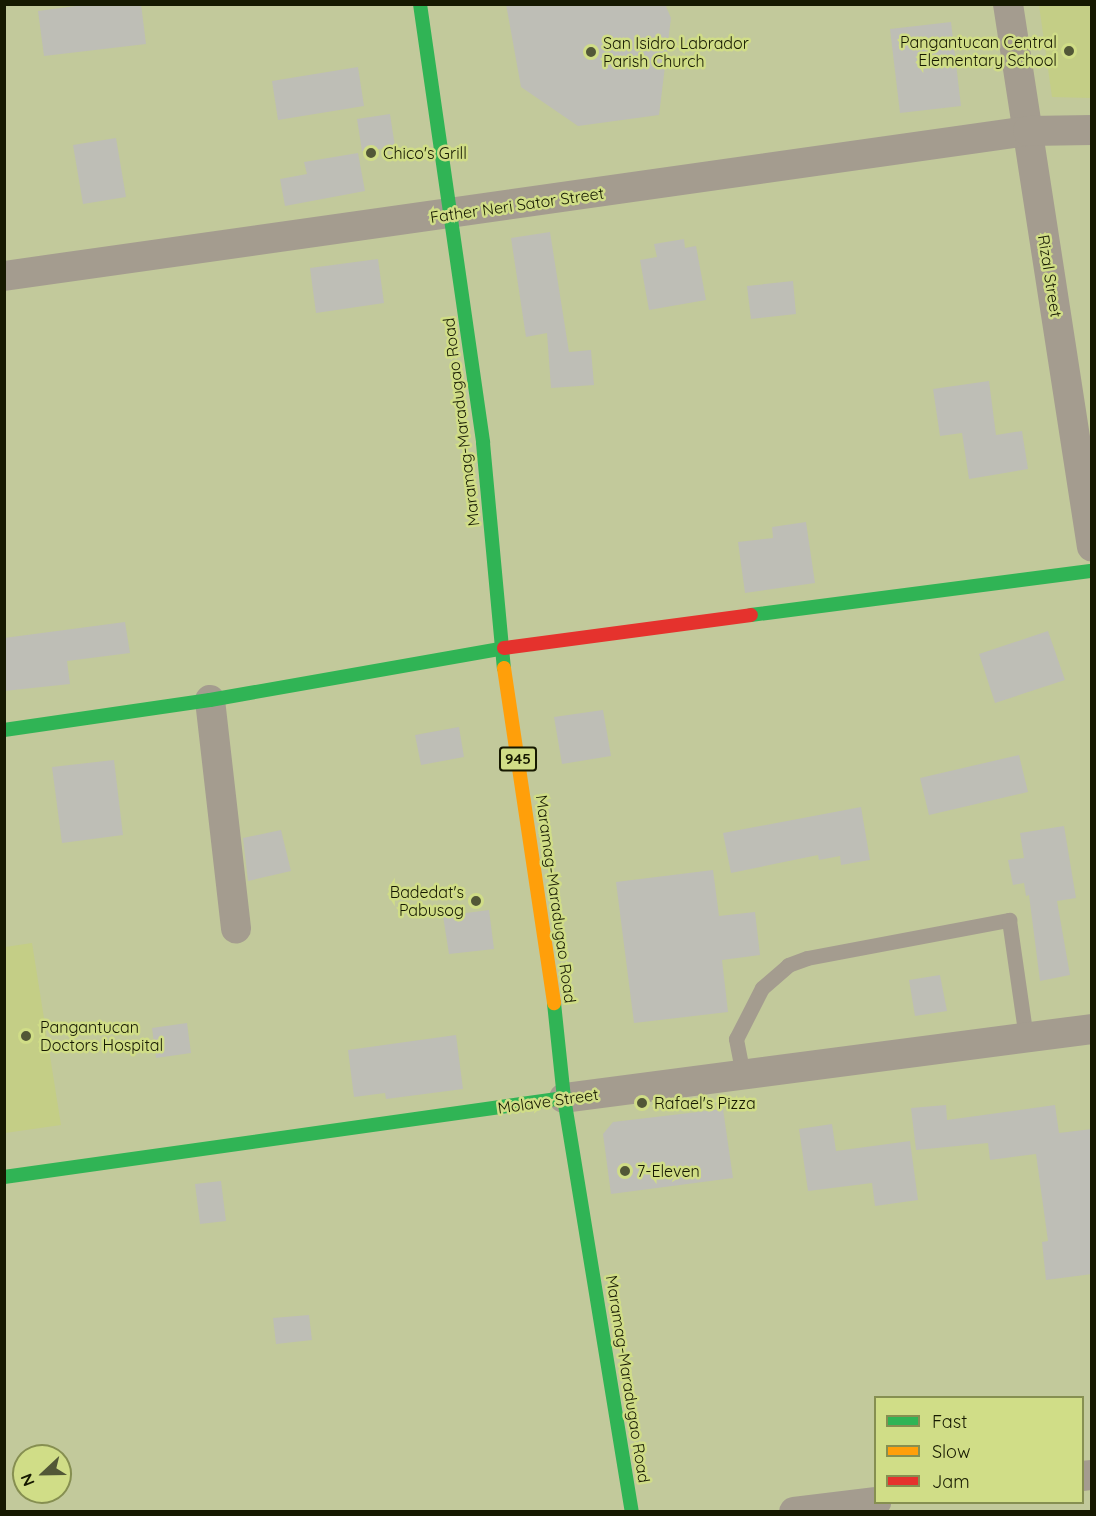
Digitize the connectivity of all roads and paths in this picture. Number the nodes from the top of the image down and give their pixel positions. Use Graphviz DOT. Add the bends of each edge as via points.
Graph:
graph roads {
  1 [pos="420,4"];
  2 [pos="1008,4"];
  3 [pos="1092,130"];
  4 [pos="1028,131"];
  5 [pos="450,214"];
  6 [pos="4,276"];
  7 [pos="1092,547"];
  8 [pos="1092,571"];
  9 [pos="501,648"];
  10 [pos="210,700"];
  11 [pos="4,730"];
  12 [pos="236,929"];
  13 [pos="1092,1029"];
  14 [pos="1026,1038"];
  15 [pos="742,1075"];
  16 [pos="564,1098"];
  17 [pos="4,1178"];
  18 [pos="874,1502"];
  19 [pos="632,1512"];
  20 [pos="794,1512"];
  1 -- 5 [label="street, Maramag-Maradugao Road / 945"];
  2 -- 4 [label="street, Rizal Street"];
  3 -- 4 [label="street, Father Neri Sator Street"];
  4 -- 5 [label="street, Father Neri Sator Street"];
  4 -- 7 [label="street, Rizal Street"];
  5 -- 6 [label="street, Father Neri Sator Street"];
  5 -- 9 [label="street, Maramag-Maradugao Road / 945" via="483,443"];
  8 -- 9 [label="street"];
  9 -- 10 [label="street"];
  9 -- 16 [label="street, Maramag-Maradugao Road / 945" via="551,973"];
  10 -- 11 [label="street"];
  10 -- 12 [label="street"];
  13 -- 14 [label="street, Molave Street"];
  14 -- 15 [label="street, Molave Street"];
  14 -- 15 [label="lane" via="1009,920 807,958 788,965 762,988 735,1039"];
  15 -- 16 [label="street, Molave Street"];
  16 -- 17 [label="street, Molave Street"];
  16 -- 19 [label="street, Maramag-Maradugao Road / 945"];
  18 -- 20 [label="street"];
}
